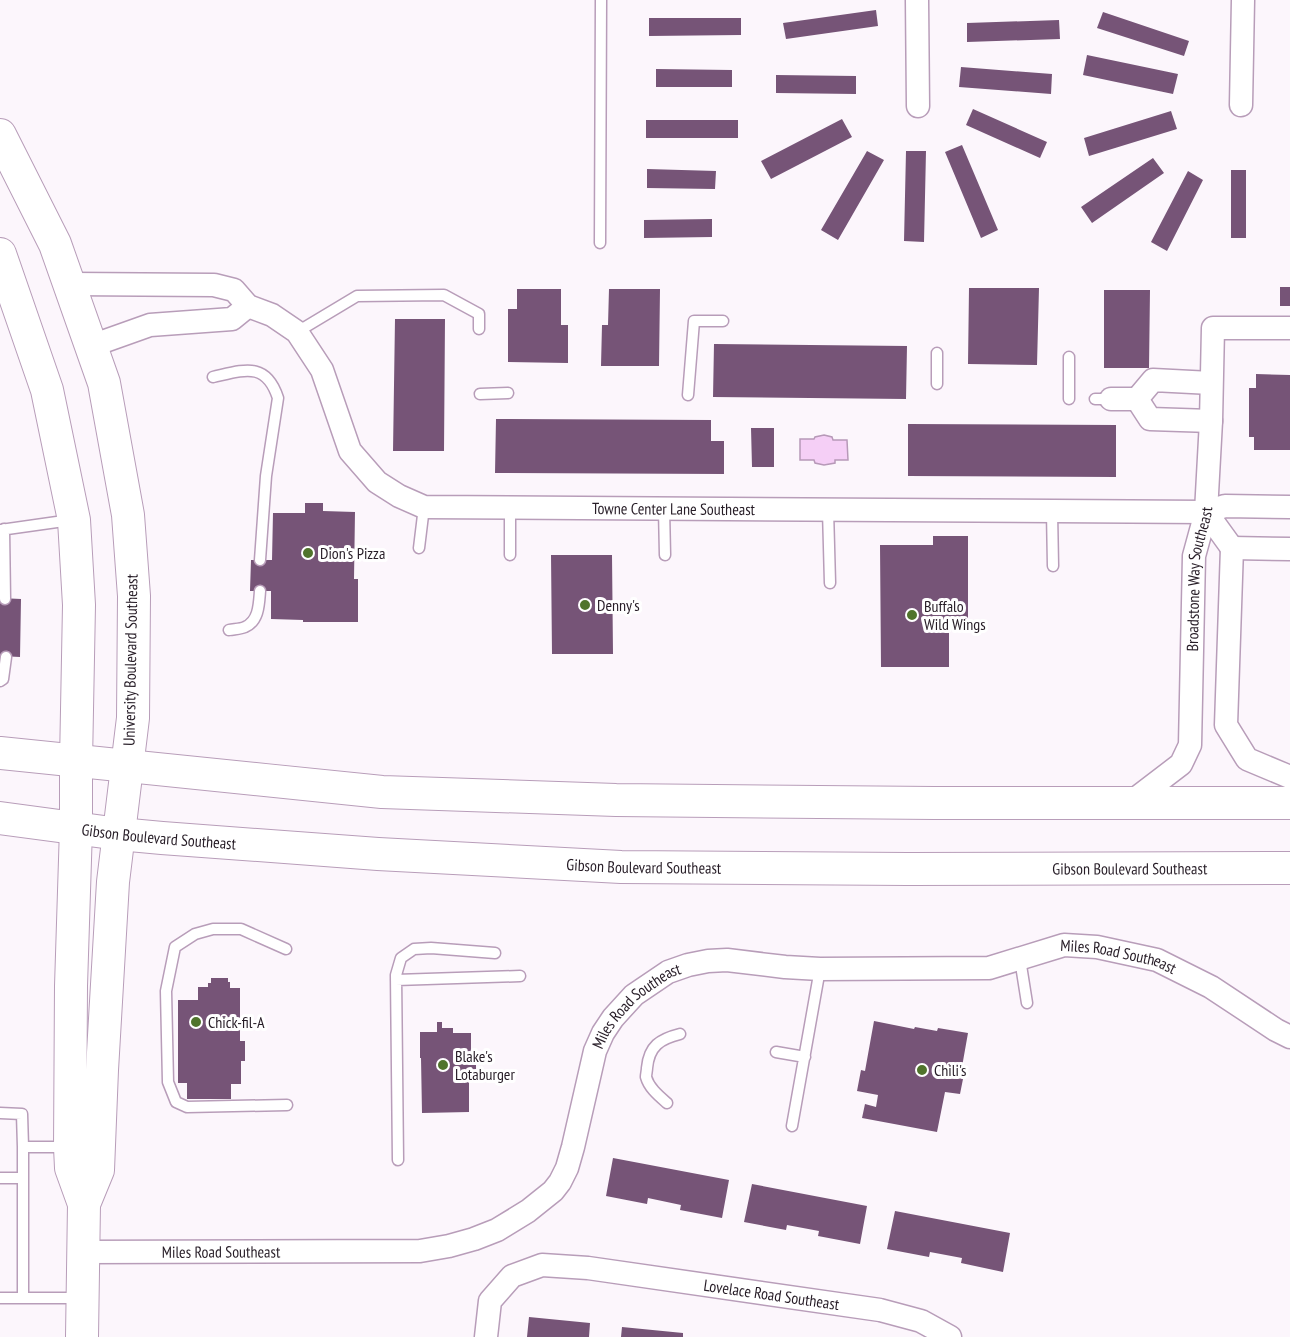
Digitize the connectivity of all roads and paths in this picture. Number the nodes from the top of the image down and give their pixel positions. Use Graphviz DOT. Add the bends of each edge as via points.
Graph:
graph roads {
  1 [pos="601,0"];
  2 [pos="916,0"];
  3 [pos="1243,0"];
  4 [pos="1241,105"];
  5 [pos="918,106"];
  6 [pos="0,135"];
  7 [pos="600,243"];
  8 [pos="0,254"];
  9 [pos="69,284"];
  10 [pos="248,306"];
  11 [pos="723,321"];
  12 [pos="1290,328"];
  13 [pos="479,329"];
  14 [pos="297,332"];
  15 [pos="91,346"];
  16 [pos="937,353"];
  17 [pos="1069,357"];
  18 [pos="213,377"];
  19 [pos="1211,383"];
  20 [pos="937,384"];
  21 [pos="508,393"];
  22 [pos="480,394"];
  23 [pos="688,395"];
  24 [pos="1069,399"];
  25 [pos="1103,399"];
  26 [pos="1137,399"];
  27 [pos="1211,421"];
  28 [pos="424,507"];
  29 [pos="1290,507"];
  30 [pos="510,508"];
  31 [pos="664,508"];
  32 [pos="828,510"];
  33 [pos="1052,512"];
  34 [pos="1206,512"];
  35 [pos="74,520"];
  36 [pos="2,530"];
  37 [pos="419,548"];
  38 [pos="1232,548"];
  39 [pos="1290,549"];
  40 [pos="510,555"];
  41 [pos="664,555"];
  42 [pos="260,560"];
  43 [pos="1053,566"];
  44 [pos="830,583"];
  45 [pos="260,591"];
  46 [pos="5,598"];
  47 [pos="229,630"];
  48 [pos="6,657"];
  49 [pos="0,681"];
  50 [pos="0,753"];
  51 [pos="76,762"];
  52 [pos="128,766"];
  53 [pos="1290,777"];
  54 [pos="1290,802"];
  55 [pos="1130,803"];
  56 [pos="0,818"];
  57 [pos="76,828"];
  58 [pos="119,834"];
  59 [pos="1290,868"];
  60 [pos="285,949"];
  61 [pos="495,953"];
  62 [pos="1020,959"];
  63 [pos="820,969"];
  64 [pos="520,976"];
  65 [pos="396,980"];
  66 [pos="1028,1003"];
  67 [pos="680,1034"];
  68 [pos="1290,1036"];
  69 [pos="776,1052"];
  70 [pos="805,1057"];
  71 [pos="667,1103"];
  72 [pos="287,1105"];
  73 [pos="0,1113"];
  74 [pos="792,1126"];
  75 [pos="22,1147"];
  76 [pos="70,1147"];
  77 [pos="398,1160"];
  78 [pos="0,1178"];
  79 [pos="22,1178"];
  80 [pos="84,1204"];
  81 [pos="83,1252"];
  82 [pos="0,1298"];
  83 [pos="23,1298"];
  84 [pos="82,1298"];
  85 [pos="82,1337"];
  86 [pos="486,1337"];
  87 [pos="950,1337"];
  1 -- 7 [label="lane"];
  2 -- 5 [label="street"];
  3 -- 4 [label="street"];
  6 -- 9 [label="main road, University Boulevard Southeast" via="55,244"];
  8 -- 35 [label="main road, University Boulevard Southeast" via="47,390"];
  9 -- 10 [label="street, Towne Center Lane Southeast" via="214,285 234,290"];
  9 -- 15 [label="main road, University Boulevard Southeast"];
  10 -- 14 [label="street, Towne Center Lane Southeast" via="272,315"];
  10 -- 15 [label="street" via="232,319 150,325"];
  11 -- 23 [label="lane" via="694,321"];
  12 -- 19 [label="street, Broadstone Way Southeast" via="1213,328"];
  13 -- 14 [label="lane" via="479,314 444,295 357,296"];
  14 -- 28 [label="street, Towne Center Lane Southeast" via="322,370 350,451 377,482"];
  15 -- 52 [label="main road, University Boulevard Southeast" via="104,383 128,515 134,596 133,718"];
  16 -- 20 [label="lane"];
  17 -- 24 [label="lane"];
  18 -- 42 [label="lane" via="252,370 267,377 278,398 266,477"];
  19 -- 26 [label="street" via="1153,380"];
  19 -- 27 [label="street, Broadstone Way Southeast"];
  21 -- 22 [label="lane"];
  25 -- 26 [label="street"];
  26 -- 27 [label="street" via="1150,419"];
  27 -- 34 [label="street, Broadstone Way Southeast"];
  28 -- 30 [label="street, Towne Center Lane Southeast"];
  28 -- 37 [label="lane"];
  29 -- 34 [label="street, Towne Center Lane Southeast" via="1225,506"];
  30 -- 31 [label="street, Towne Center Lane Southeast"];
  30 -- 40 [label="lane"];
  31 -- 32 [label="street, Towne Center Lane Southeast"];
  31 -- 41 [label="lane"];
  32 -- 33 [label="street, Towne Center Lane Southeast"];
  32 -- 44 [label="lane"];
  33 -- 34 [label="street, Towne Center Lane Southeast"];
  33 -- 43 [label="lane"];
  34 -- 38 [label="street"];
  34 -- 55 [label="street, Broadstone Way Southeast" via="1194,556 1190,745 1180,764"];
  35 -- 36 [label="lane"];
  35 -- 51 [label="main road, University Boulevard Southeast" via="79,605"];
  36 -- 46 [label="lane"];
  38 -- 39 [label="street"];
  38 -- 53 [label="street, Broadstone Way Southeast" via="1226,725 1247,759"];
  45 -- 47 [label="lane" via="255,619 245,627"];
  48 -- 49 [label="lane"];
  50 -- 51 [label="main road"];
  51 -- 52 [label="main road"];
  51 -- 57 [label="main road, University Boulevard Southeast"];
  52 -- 55 [label="main road" via="382,792 616,800"];
  52 -- 58 [label="main road, University Boulevard Southeast"];
  54 -- 55 [label="main road"];
  56 -- 57 [label="main road, Gibson Boulevard Southeast"];
  57 -- 58 [label="main road, Gibson Boulevard Southeast"];
  57 -- 76 [label="main road, University Boulevard Southeast"];
  58 -- 59 [label="main road, Gibson Boulevard Southeast" via="367,854 621,867"];
  58 -- 80 [label="main road, University Boulevard Southeast" via="112,894 98,1170"];
  60 -- 72 [label="lane" via="241,929 213,929 195,934 175,947 166,991 168,1082 176,1102 187,1107"];
  61 -- 65 [label="lane" via="414,949 401,958"];
  62 -- 63 [label="street, Miles Road Southeast" via="989,968"];
  62 -- 66 [label="lane"];
  62 -- 68 [label="street, Miles Road Southeast" via="1065,945 1096,947 1157,960 1211,987"];
  63 -- 70 [label="lane"];
  63 -- 81 [label="street, Miles Road Southeast" via="708,961 668,972 634,994 613,1018 595,1051 573,1147 560,1182 528,1211 474,1239 420,1251"];
  64 -- 65 [label="lane"];
  65 -- 77 [label="lane"];
  67 -- 71 [label="lane" via="654,1046 648,1059 646,1077 654,1092"];
  69 -- 70 [label="lane"];
  70 -- 74 [label="lane"];
  73 -- 75 [label="lane" via="22,1114"];
  75 -- 76 [label="lane"];
  75 -- 79 [label="lane"];
  76 -- 80 [label="main road, University Boulevard Southeast" via="71,1168"];
  78 -- 79 [label="lane"];
  79 -- 83 [label="lane"];
  80 -- 81 [label="main road, University Boulevard Southeast"];
  81 -- 84 [label="main road, University Boulevard Southeast"];
  82 -- 83 [label="lane"];
  83 -- 84 [label="lane"];
  84 -- 85 [label="main road, University Boulevard Southeast"];
  86 -- 87 [label="street, Lovelace Road Southeast" via="490,1300 512,1276 542,1265 588,1268 880,1310 921,1321"];
}
